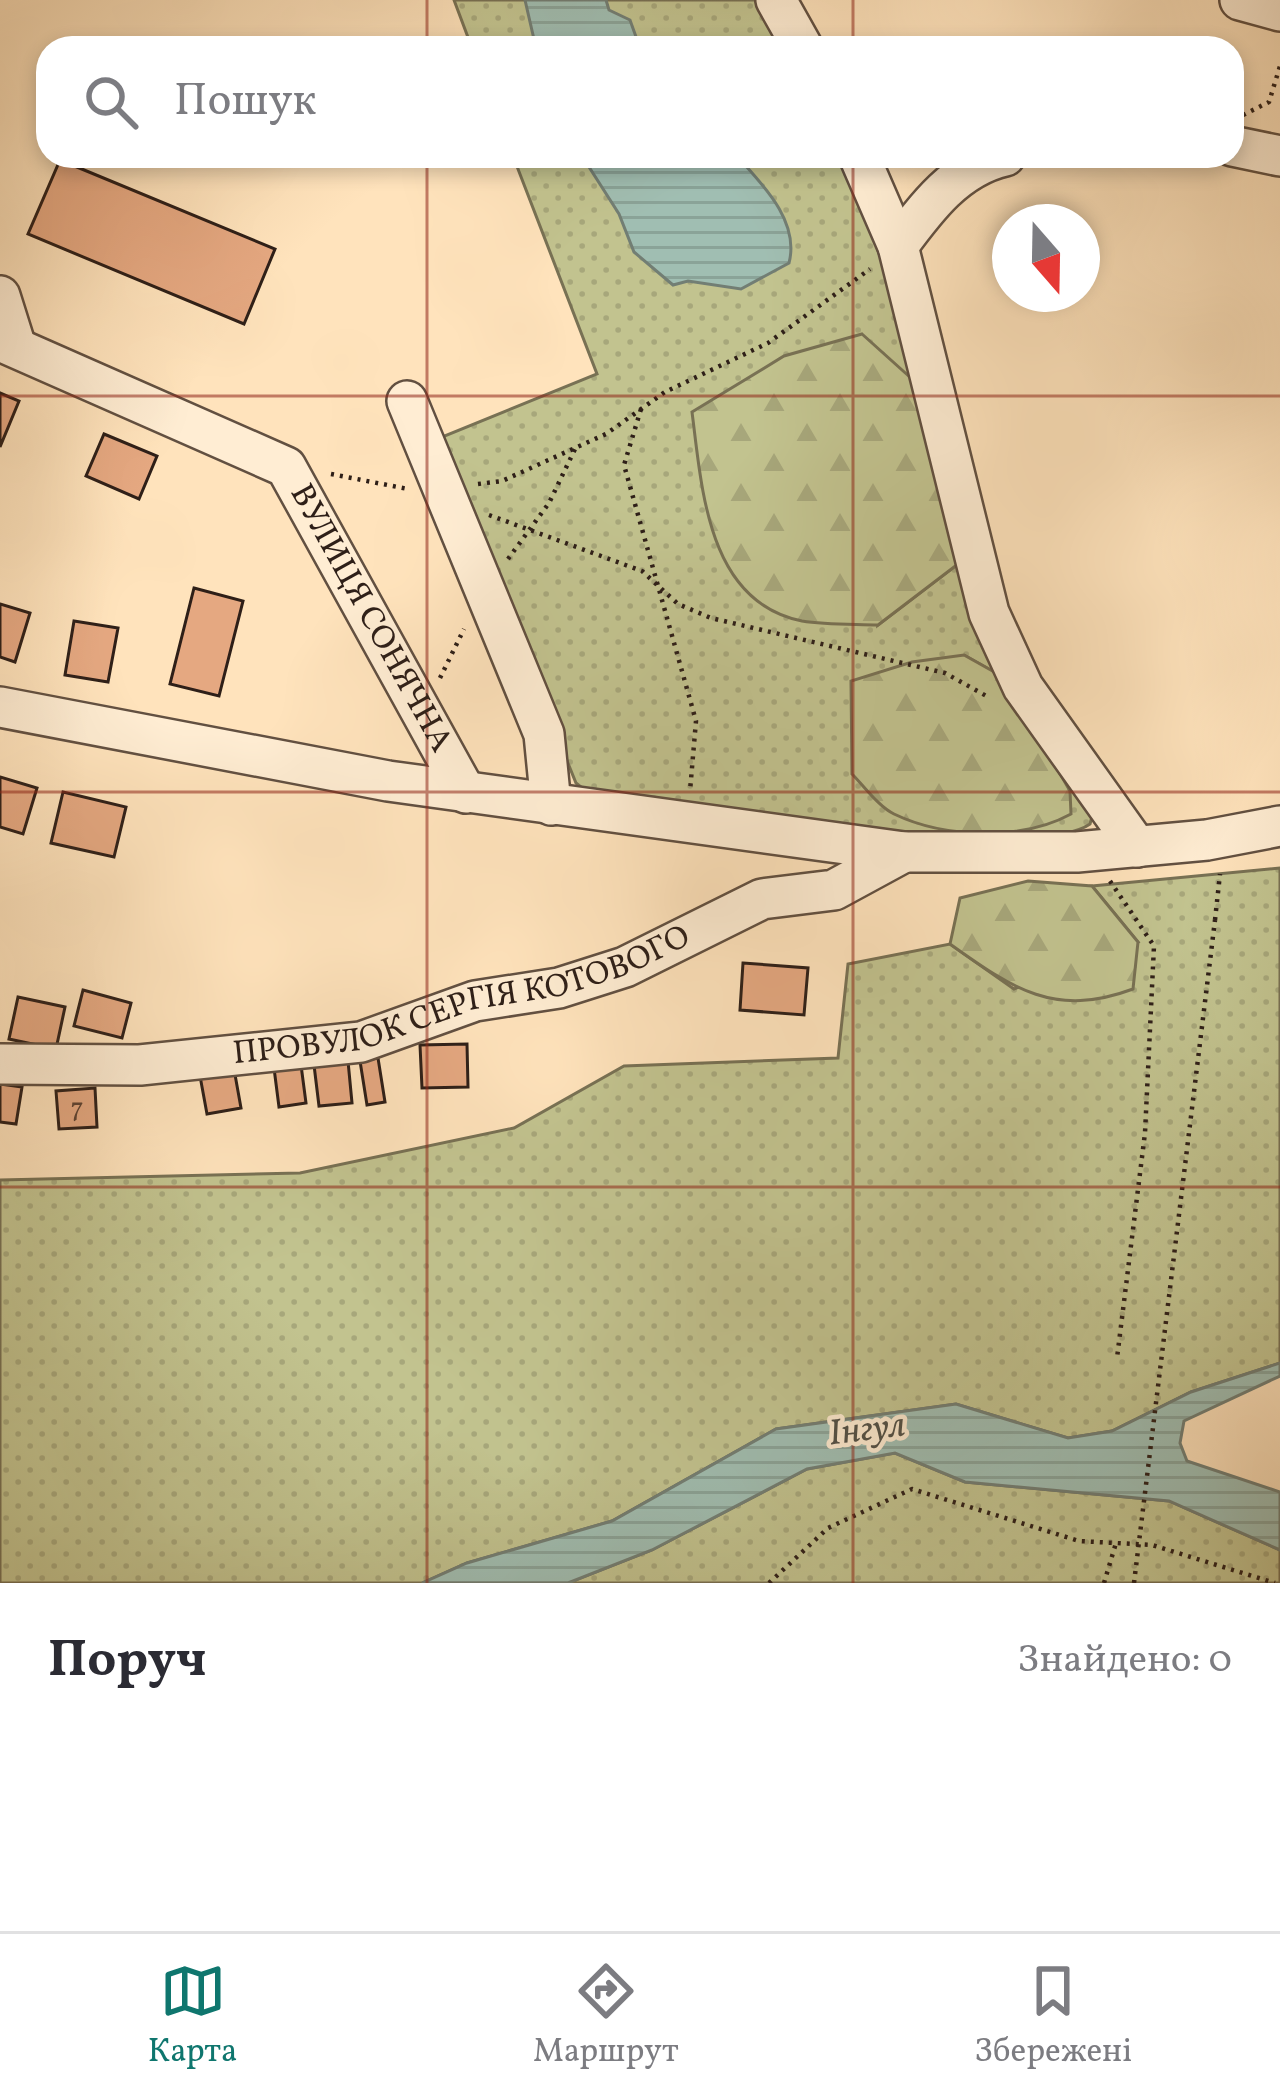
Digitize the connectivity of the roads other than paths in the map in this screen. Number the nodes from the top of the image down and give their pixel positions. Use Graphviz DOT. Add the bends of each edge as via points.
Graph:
graph roads {
  1 [pos="776,0"];
  2 [pos="1240,0"];
  3 [pos="1280,10"];
  4 [pos="796,36"];
  5 [pos="1244,148"];
  6 [pos="1280,156"];
  7 [pos="864,168"];
  8 [pos="973,168"];
  9 [pos="898,247"];
  10 [pos="0,296"];
  11 [pos="8,344"];
  12 [pos="407,401"];
  13 [pos="0,707"];
  14 [pos="466,793"];
  15 [pos="551,805"];
  16 [pos="1280,826"];
  17 [pos="1137,847"];
  18 [pos="904,852"];
  19 [pos="0,1064"];
  1 -- 4 [label="street"];
  2 -- 3 [label="street"];
  5 -- 6 [label="street"];
  7 -- 9 [label="street"];
  8 -- 9 [label="street" via="932,201"];
  9 -- 17 [label="street" via="989,613 1023,687"];
  10 -- 11 [label="street"];
  11 -- 14 [label="street, ВУЛИЦЯ СОНЯЧНА" via="286,467"];
  12 -- 15 [label="street" via="544,734"];
  13 -- 14 [label="street"];
  14 -- 15 [label="street"];
  15 -- 18 [label="street"];
  16 -- 17 [label="street"];
  17 -- 18 [label="street"];
  18 -- 19 [label="street, ПРОВУЛОК СЕРГІЯ КОТОВОГО" via="834,890 762,899 625,967 475,1001 361,1042 140,1065"];
}
